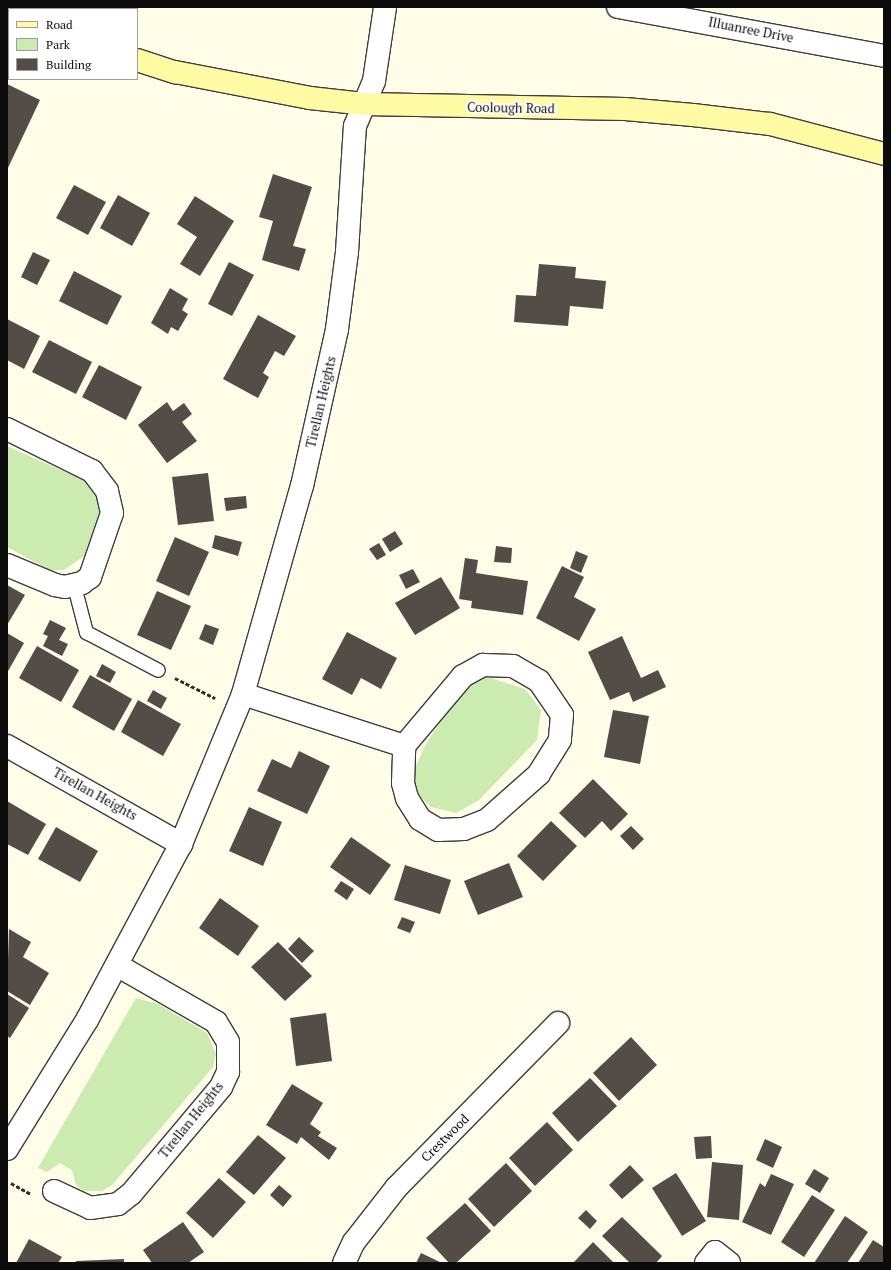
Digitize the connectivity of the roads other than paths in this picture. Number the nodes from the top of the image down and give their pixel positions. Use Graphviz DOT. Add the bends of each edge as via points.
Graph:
graph roads {
  1 [pos="385,7"];
  2 [pos="618,7"];
  3 [pos="884,56"];
  4 [pos="138,60"];
  5 [pos="364,104"];
  6 [pos="884,154"];
  7 [pos="7,429"];
  8 [pos="7,565"];
  9 [pos="74,586"];
  10 [pos="158,670"];
  11 [pos="243,694"];
  12 [pos="7,746"];
  13 [pos="404,746"];
  14 [pos="181,844"];
  15 [pos="117,965"];
  16 [pos="558,1023"];
  17 [pos="14,1122"];
  18 [pos="7,1149"];
  19 [pos="54,1191"];
  20 [pos="344,1263"];
  21 [pos="706,1263"];
  22 [pos="729,1263"];
  1 -- 5 [label="street" via="374,81"];
  2 -- 3 [label="street, Illuanree Drive"];
  4 -- 5 [label="street, Coolough Road" via="226,83"];
  5 -- 6 [label="street, Coolough Road" via="624,109 693,115 770,124"];
  5 -- 11 [label="street, Tirellan Heights" via="355,126 348,245 338,329 302,486"];
  7 -- 9 [label="street" via="92,471 107,491 112,513 110,528 90,577"];
  8 -- 9 [label="street" via="42,581"];
  9 -- 10 [label="lane" via="86,632"];
  11 -- 13 [label="street"];
  11 -- 14 [label="street, Tirellan Heights"];
  12 -- 14 [label="street, Tirellan Heights"];
  13 -- 13 [label="street" via="462,676 483,665 513,666 539,681 562,715 560,740 539,774 487,820 464,829 438,830 420,819 403,783"];
  14 -- 15 [label="street, Tirellan Heights"];
  15 -- 17 [label="street, Tirellan Heights"];
  15 -- 19 [label="street, Tirellan Heights" via="216,1022 228,1042 228,1072 221,1087 118,1204 90,1208"];
  16 -- 20 [label="street, Crestwood" via="397,1187 354,1242"];
  17 -- 18 [label="street, Tirellan Heights"];
  21 -- 22 [label="street" via="716,1252"];
}
